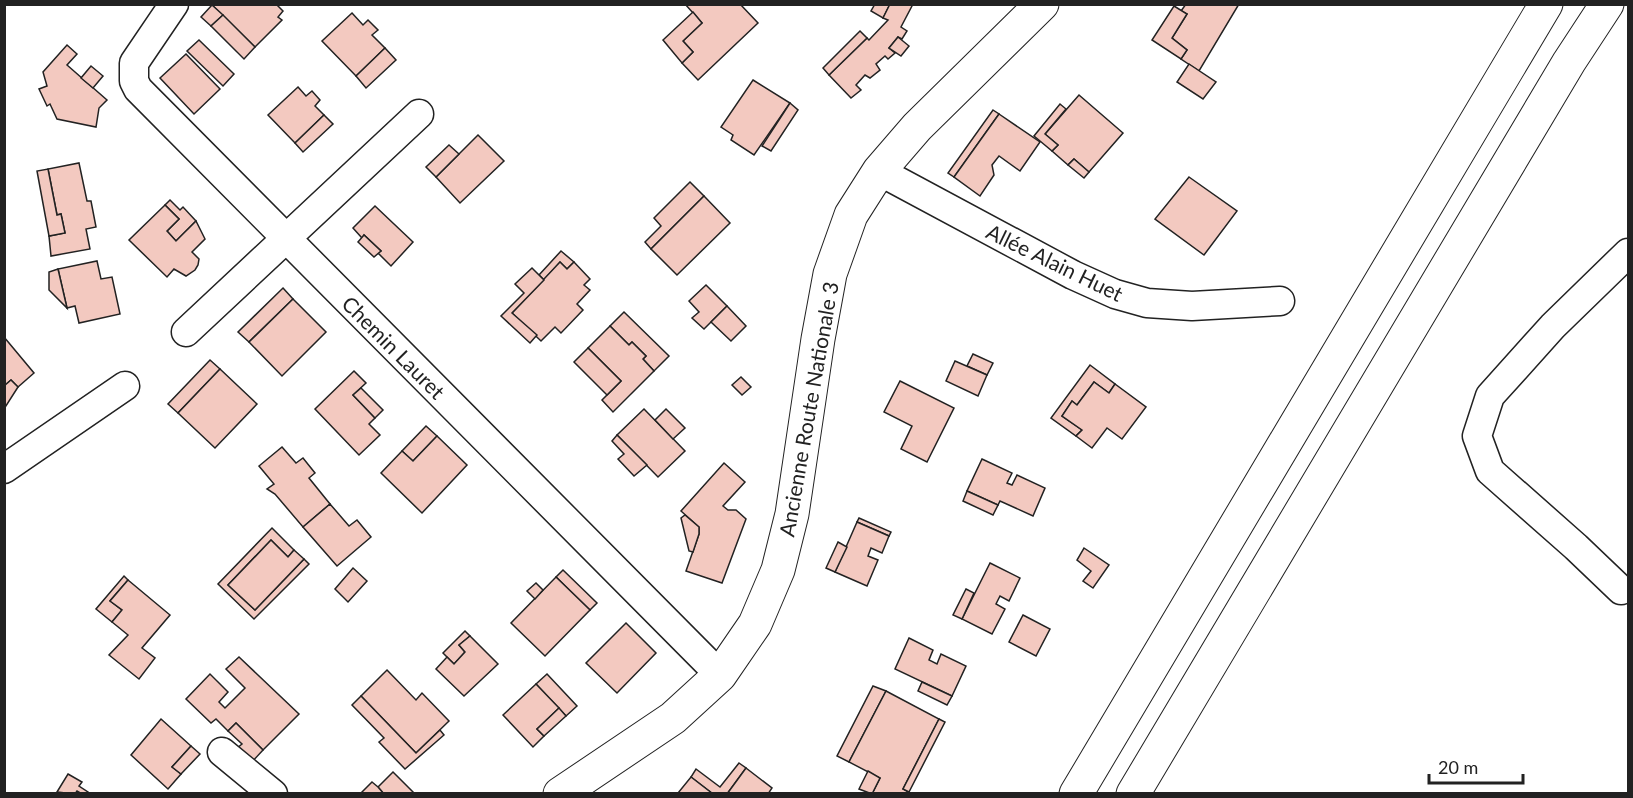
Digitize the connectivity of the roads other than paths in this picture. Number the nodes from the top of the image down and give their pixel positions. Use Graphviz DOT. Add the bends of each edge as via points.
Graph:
graph roads {
  1 [pos="174,4"];
  2 [pos="1042,4"];
  3 [pos="1546,4"];
  4 [pos="1607,4"];
  5 [pos="418,114"];
  6 [pos="879,171"];
  7 [pos="286,238"];
  8 [pos="1629,253"];
  9 [pos="1280,301"];
  10 [pos="186,332"];
  11 [pos="125,386"];
  12 [pos="4,469"];
  13 [pos="1621,590"];
  14 [pos="720,675"];
  15 [pos="222,752"];
  16 [pos="273,794"];
  17 [pos="560,794"];
  18 [pos="1076,794"];
  19 [pos="1133,794"];
  1 -- 7 [label="street, Chemin Lauret" via="134,63 134,81"];
  2 -- 6 [label="main road, Ancienne Route Nationale 3" via="917,127"];
  3 -- 18 [label="main road"];
  4 -- 19 [label="main road" via="1562,72"];
  5 -- 7 [label="street"];
  6 -- 9 [label="street, Allée Alain Huet" via="1115,294 1147,303 1192,306"];
  6 -- 14 [label="main road, Ancienne Route Nationale 3" via="851,215 830,274 792,514 778,570 755,624"];
  7 -- 10 [label="street"];
  7 -- 14 [label="street, Chemin Lauret"];
  8 -- 13 [label="street" via="1553,326 1490,396 1477,436 1490,471"];
  11 -- 12 [label="street"];
  14 -- 17 [label="main road, Ancienne Route Nationale 3" via="673,718"];
  15 -- 16 [label="street"];
}
